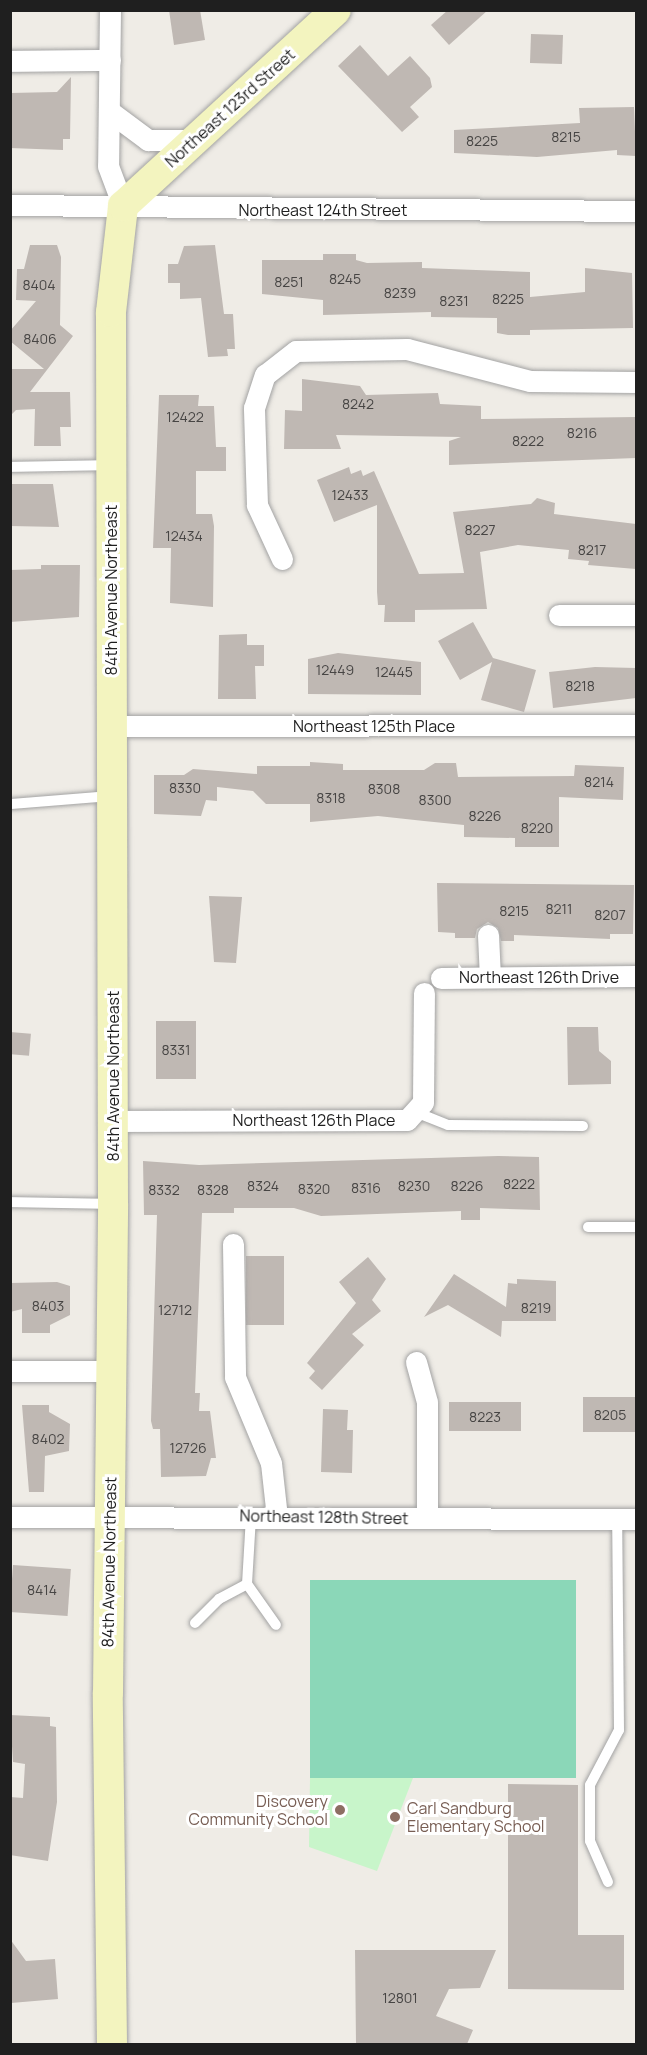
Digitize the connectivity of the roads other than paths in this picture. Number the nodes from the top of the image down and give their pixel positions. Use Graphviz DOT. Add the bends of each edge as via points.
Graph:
graph roads {
  1 [pos="110,10"];
  2 [pos="336,10"];
  3 [pos="110,60"];
  4 [pos="10,61"];
  5 [pos="109,111"];
  6 [pos="194,140"];
  7 [pos="10,205"];
  8 [pos="123,206"];
  9 [pos="636,211"];
  10 [pos="636,382"];
  11 [pos="111,465"];
  12 [pos="10,467"];
  13 [pos="282,560"];
  14 [pos="559,615"];
  15 [pos="636,615"];
  16 [pos="636,725"];
  17 [pos="111,726"];
  18 [pos="112,796"];
  19 [pos="10,804"];
  20 [pos="488,935"];
  21 [pos="636,976"];
  22 [pos="489,977"];
  23 [pos="441,978"];
  24 [pos="424,993"];
  25 [pos="418,1113"];
  26 [pos="112,1121"];
  27 [pos="583,1126"];
  28 [pos="10,1202"];
  29 [pos="113,1204"];
  30 [pos="588,1227"];
  31 [pos="636,1227"];
  32 [pos="233,1244"];
  33 [pos="416,1362"];
  34 [pos="10,1371"];
  35 [pos="111,1371"];
  36 [pos="10,1516"];
  37 [pos="251,1516"];
  38 [pos="110,1517"];
  39 [pos="277,1517"];
  40 [pos="427,1518"];
  41 [pos="627,1518"];
  42 [pos="247,1584"];
  43 [pos="195,1623"];
  44 [pos="276,1625"];
  45 [pos="608,1882"];
  46 [pos="112,2044"];
  1 -- 3 [label="street, 84th Avenue Northeast"];
  2 -- 6 [label="street, Northeast 123rd Street"];
  3 -- 4 [label="street"];
  3 -- 5 [label="street, 84th Avenue Northeast"];
  5 -- 6 [label="street" via="148,140"];
  5 -- 8 [label="street, 84th Avenue Northeast" via="108,166"];
  6 -- 8 [label="street, Northeast 123rd Street"];
  7 -- 8 [label="street, Northeast 124th Street"];
  8 -- 9 [label="street, Northeast 124th Street"];
  8 -- 11 [label="street, 84th Avenue Northeast" via="111,312"];
  10 -- 13 [label="street" via="530,381 407,349 296,351 265,375 254,408 257,505"];
  11 -- 12 [label="lane"];
  11 -- 17 [label="street, 84th Avenue Northeast"];
  14 -- 15 [label="street"];
  16 -- 17 [label="street, Northeast 125th Place"];
  17 -- 18 [label="street, 84th Avenue Northeast"];
  18 -- 19 [label="lane"];
  18 -- 26 [label="street, 84th Avenue Northeast"];
  20 -- 22 [label="street"];
  21 -- 22 [label="street, Northeast 126th Drive"];
  22 -- 23 [label="street, Northeast 126th Drive"];
  24 -- 25 [label="street" via="424,1089"];
  25 -- 26 [label="street, Northeast 126th Place" via="393,1121"];
  25 -- 27 [label="lane, Northeast 126th Place" via="448,1125"];
  26 -- 29 [label="street, 84th Avenue Northeast"];
  28 -- 29 [label="lane"];
  29 -- 35 [label="street, 84th Avenue Northeast"];
  30 -- 31 [label="lane"];
  32 -- 39 [label="street" via="235,1377 271,1463"];
  33 -- 40 [label="street" via="427,1402"];
  34 -- 35 [label="street"];
  35 -- 38 [label="street, 84th Avenue Northeast"];
  36 -- 38 [label="street, Northeast 128th Street"];
  37 -- 38 [label="street, Northeast 128th Street"];
  37 -- 39 [label="street, Northeast 128th Street"];
  37 -- 42 [label="lane"];
  38 -- 46 [label="street, 84th Avenue Northeast"];
  39 -- 40 [label="street, Northeast 128th Street"];
  40 -- 41 [label="street, Northeast 128th Street"];
  41 -- 45 [label="lane" via="619,1731 590,1785 590,1841"];
  42 -- 43 [label="lane" via="219,1599"];
  42 -- 44 [label="lane"];
}
